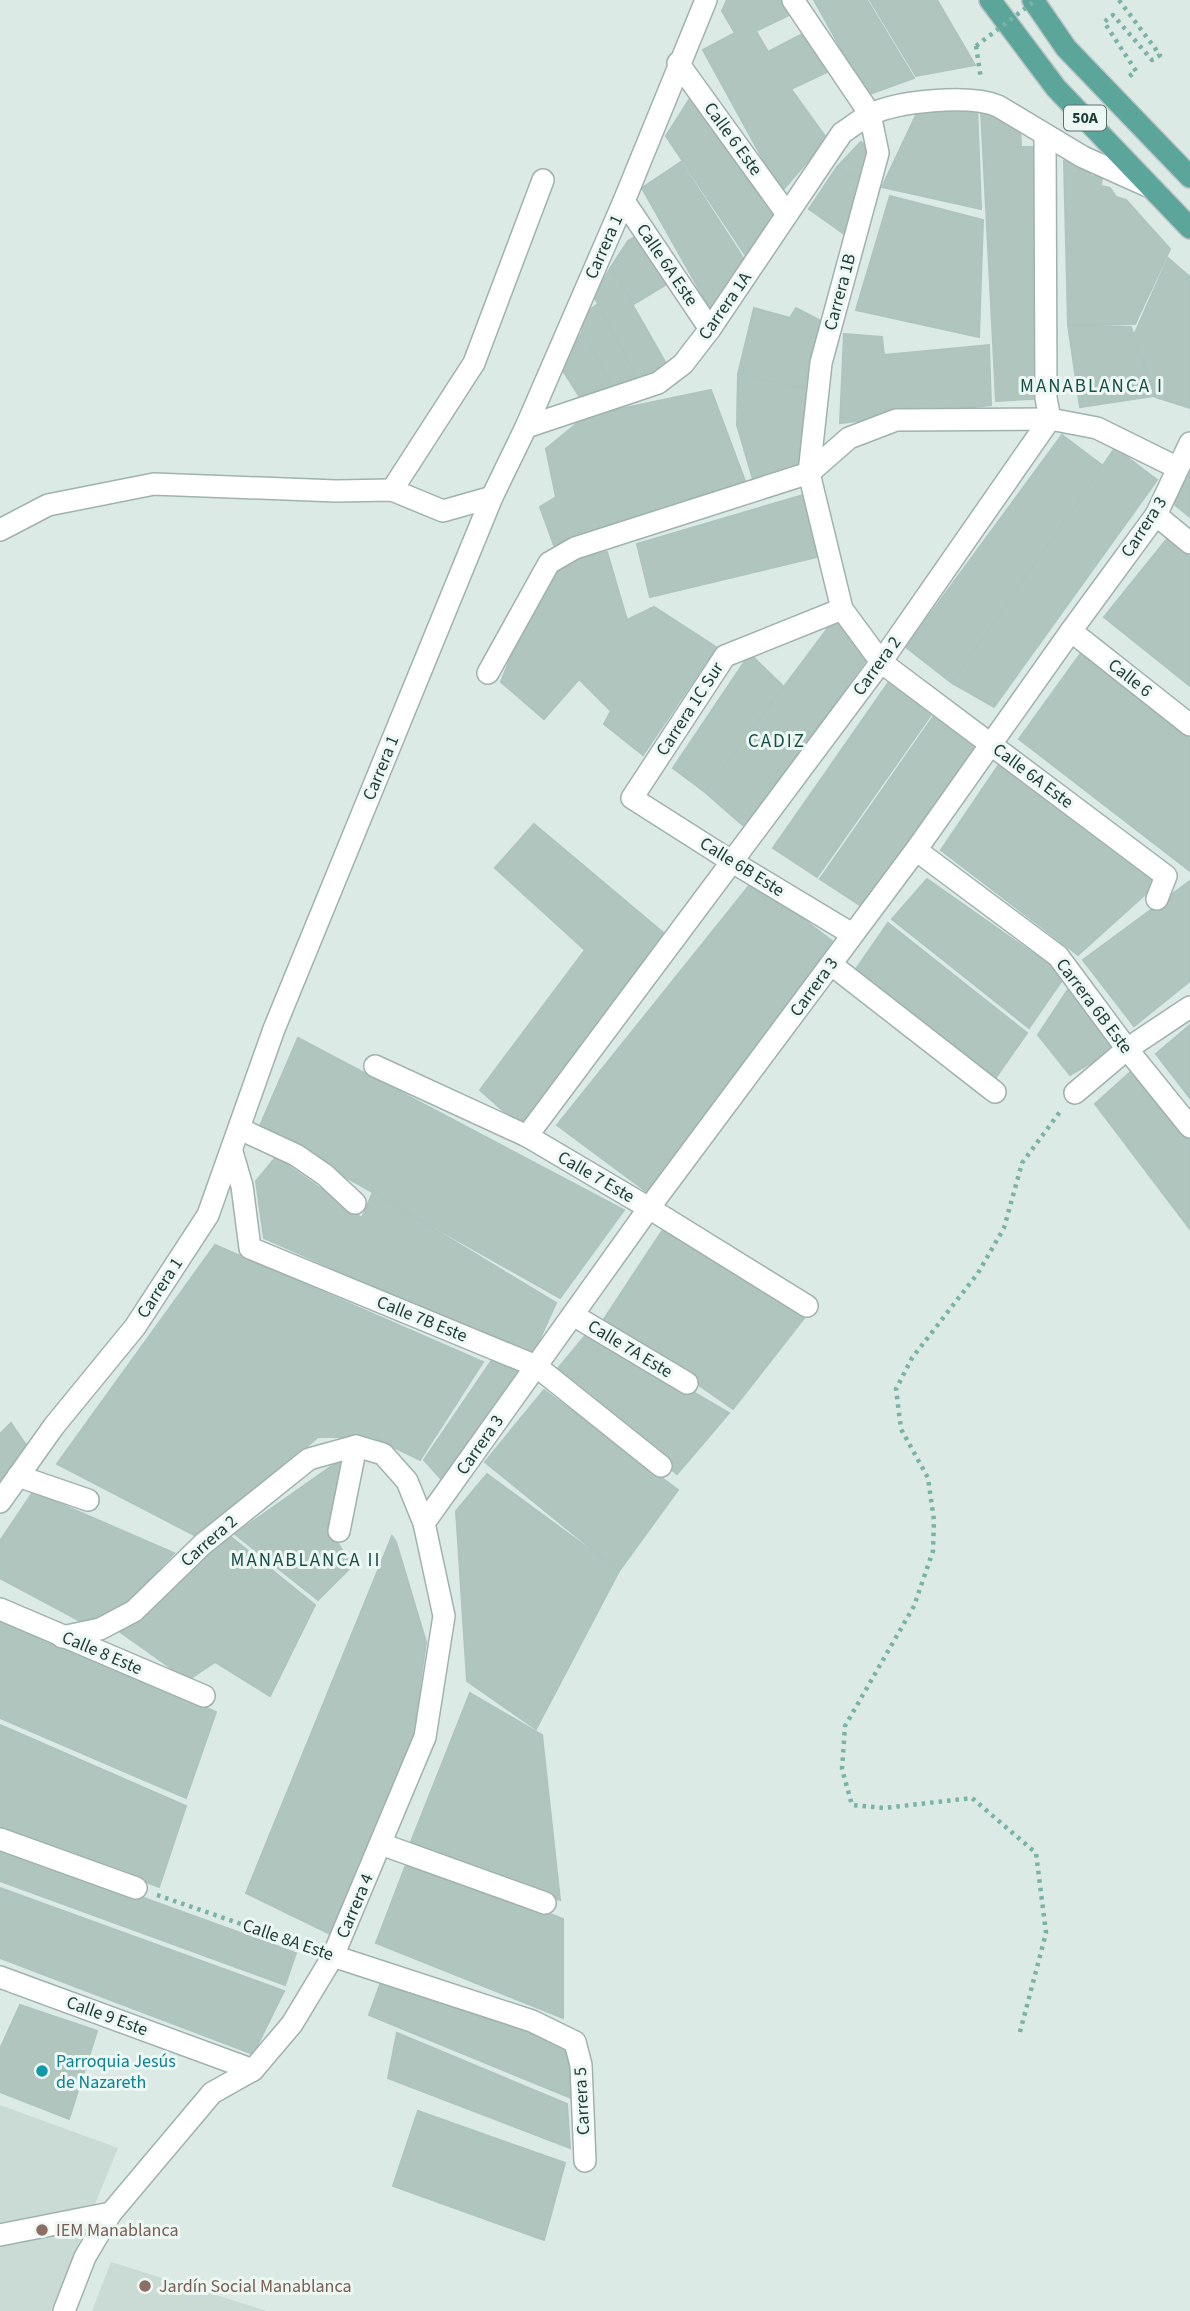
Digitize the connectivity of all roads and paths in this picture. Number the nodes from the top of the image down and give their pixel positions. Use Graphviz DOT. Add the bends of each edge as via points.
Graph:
graph roads {
  1 [pos="706,0"];
  2 [pos="793,0"];
  3 [pos="990,0"];
  4 [pos="1034,0"];
  5 [pos="1119,0"];
  6 [pos="678,63"];
  7 [pos="1109,92"];
  8 [pos="985,101"];
  9 [pos="870,114"];
  10 [pos="1045,135"];
  11 [pos="1190,177"];
  12 [pos="543,180"];
  13 [pos="1153,188"];
  14 [pos="624,201"];
  15 [pos="787,214"];
  16 [pos="1190,228"];
  17 [pos="710,329"];
  18 [pos="1050,419"];
  19 [pos="526,427"];
  20 [pos="1190,443"];
  21 [pos="1178,468"];
  22 [pos="809,473"];
  23 [pos="392,490"];
  24 [pos="492,497"];
  25 [pos="1156,515"];
  26 [pos="0,530"];
  27 [pos="1190,543"];
  28 [pos="842,609"];
  29 [pos="1070,631"];
  30 [pos="881,662"];
  31 [pos="488,673"];
  32 [pos="1190,725"];
  33 [pos="990,744"];
  34 [pos="632,798"];
  35 [pos="916,850"];
  36 [pos="731,861"];
  37 [pos="1157,899"];
  38 [pos="852,934"];
  39 [pos="832,965"];
  40 [pos="1190,1007"];
  41 [pos="1128,1049"];
  42 [pos="375,1066"];
  43 [pos="995,1092"];
  44 [pos="1075,1093"];
  45 [pos="1190,1127"];
  46 [pos="240,1129"];
  47 [pos="527,1136"];
  48 [pos="232,1152"];
  49 [pos="355,1203"];
  50 [pos="649,1208"];
  51 [pos="807,1306"];
  52 [pos="573,1315"];
  53 [pos="536,1366"];
  54 [pos="687,1383"];
  55 [pos="357,1447"];
  56 [pos="660,1466"];
  57 [pos="19,1476"];
  58 [pos="88,1500"];
  59 [pos="0,1502"];
  60 [pos="424,1523"];
  61 [pos="339,1531"];
  62 [pos="0,1609"];
  63 [pos="62,1637"];
  64 [pos="204,1696"];
  65 [pos="0,1839"];
  66 [pos="381,1844"];
  67 [pos="136,1888"];
  68 [pos="545,1903"];
  69 [pos="333,1956"];
  70 [pos="0,1977"];
  71 [pos="1020,2032"];
  72 [pos="575,2042"];
  73 [pos="253,2070"];
  74 [pos="585,2161"];
  75 [pos="111,2213"];
  76 [pos="0,2235"];
  77 [pos="64,2311"];
  1 -- 6 [label="street, Carrera 1"];
  2 -- 9 [label="street"];
  3 -- 13 [label="main road, 50A" via="1056,88"];
  4 -- 7 [label="main road, 50A" via="1066,48"];
  4 -- 8 [label="path, bridge" via="975,46"];
  5 -- 7 [label="path" via="1160,55 1152,60 1113,15 1104,22 1136,71"];
  6 -- 14 [label="street, Carrera 1"];
  6 -- 15 [label="street, Calle 6 Este"];
  7 -- 11 [label="main road, 50A"];
  8 -- 9 [label="street, Carrera 1A" via="915,102"];
  8 -- 10 [label="street"];
  9 -- 15 [label="street, Carrera 1A" via="842,133"];
  9 -- 22 [label="street, Carrera 1B" via="878,153 821,363"];
  10 -- 13 [label="street"];
  10 -- 18 [label="street" via="1046,398"];
  12 -- 23 [label="street" via="474,363"];
  13 -- 16 [label="main road, 50A"];
  14 -- 17 [label="street, Calle 6A Este"];
  14 -- 19 [label="street, Carrera 1"];
  15 -- 17 [label="street, Carrera 1A"];
  17 -- 19 [label="street, Carrera 1A" via="683,364 658,383"];
  18 -- 21 [label="street" via="1097,428"];
  18 -- 22 [label="street" via="896,420 849,438"];
  18 -- 30 [label="street, Carrera 2"];
  19 -- 24 [label="street, Carrera 1"];
  20 -- 21 [label="street, Carrera 3"];
  21 -- 25 [label="street, Carrera 3"];
  22 -- 28 [label="street, Carrera 1B"];
  22 -- 31 [label="street" via="575,548 549,563"];
  23 -- 24 [label="street" via="443,511"];
  23 -- 26 [label="street" via="154,484 48,505"];
  24 -- 46 [label="street, Carrera 1" via="274,1029"];
  25 -- 27 [label="street"];
  25 -- 29 [label="street, Carrera 3"];
  28 -- 30 [label="street, Carrera 1B"];
  28 -- 34 [label="street, Carrera 1C Sur" via="725,656"];
  29 -- 32 [label="street, Calle 6"];
  29 -- 33 [label="street, Carrera 3"];
  30 -- 33 [label="street, Calle 6A Este"];
  30 -- 36 [label="street, Carrera 2"];
  33 -- 35 [label="street, Carrera 3"];
  33 -- 37 [label="street, Calle 6A Este" via="1166,876"];
  34 -- 36 [label="street, Calle 6B Este"];
  35 -- 38 [label="street, Carrera 3"];
  35 -- 41 [label="street, Carrera 6B Este" via="1058,956"];
  36 -- 38 [label="street, Calle 6B Este"];
  36 -- 47 [label="street, Carrera 2"];
  38 -- 39 [label="street, Carrera 3"];
  39 -- 43 [label="street"];
  39 -- 50 [label="street, Carrera 3"];
  40 -- 41 [label="street"];
  41 -- 44 [label="street"];
  41 -- 45 [label="street, Carrera 6B Este"];
  42 -- 47 [label="street, Calle 7 Este"];
  44 -- 71 [label="path" via="1022,1163 1004,1228 978,1273 912,1358 896,1389 901,1429 928,1478 933,1551 914,1606 845,1726 842,1769 852,1805 884,1808 972,1798 1036,1853 1046,1933"];
  46 -- 48 [label="street, Carrera 1"];
  46 -- 49 [label="street" via="296,1155"];
  47 -- 50 [label="street, Calle 7 Este"];
  48 -- 53 [label="street, Calle 7B Este" via="242,1186 250,1248"];
  48 -- 57 [label="street, Carrera 1" via="208,1215 135,1326"];
  50 -- 51 [label="street, Calle 7 Este"];
  50 -- 52 [label="street, Carrera 3"];
  52 -- 53 [label="street, Carrera 3"];
  52 -- 54 [label="street, Calle 7A Este"];
  53 -- 56 [label="street, Calle 7B Este"];
  53 -- 60 [label="street, Carrera 3"];
  55 -- 60 [label="street, Carrera 4" via="383,1454 407,1481"];
  55 -- 61 [label="street"];
  55 -- 63 [label="street, Carrera 2" via="309,1459 203,1544 134,1611 100,1629"];
  57 -- 58 [label="street"];
  57 -- 59 [label="street, Carrera 1"];
  60 -- 66 [label="street, Carrera 4" via="444,1616 425,1737"];
  62 -- 63 [label="street, Calle 8 Este"];
  63 -- 64 [label="street, Calle 8 Este"];
  65 -- 67 [label="street"];
  66 -- 68 [label="street"];
  66 -- 69 [label="street, Carrera 4"];
  67 -- 69 [label="path, Calle 8A Este"];
  69 -- 72 [label="street, Calle 8A Este" via="532,2021"];
  69 -- 73 [label="street, Carrera 4" via="292,2024"];
  70 -- 73 [label="street, Calle 9 Este"];
  72 -- 74 [label="street, Carrera 5" via="581,2065"];
  73 -- 75 [label="street, Carrera 4" via="212,2093"];
  75 -- 76 [label="street"];
  75 -- 77 [label="street, Carrera 4" via="85,2257"];
}
